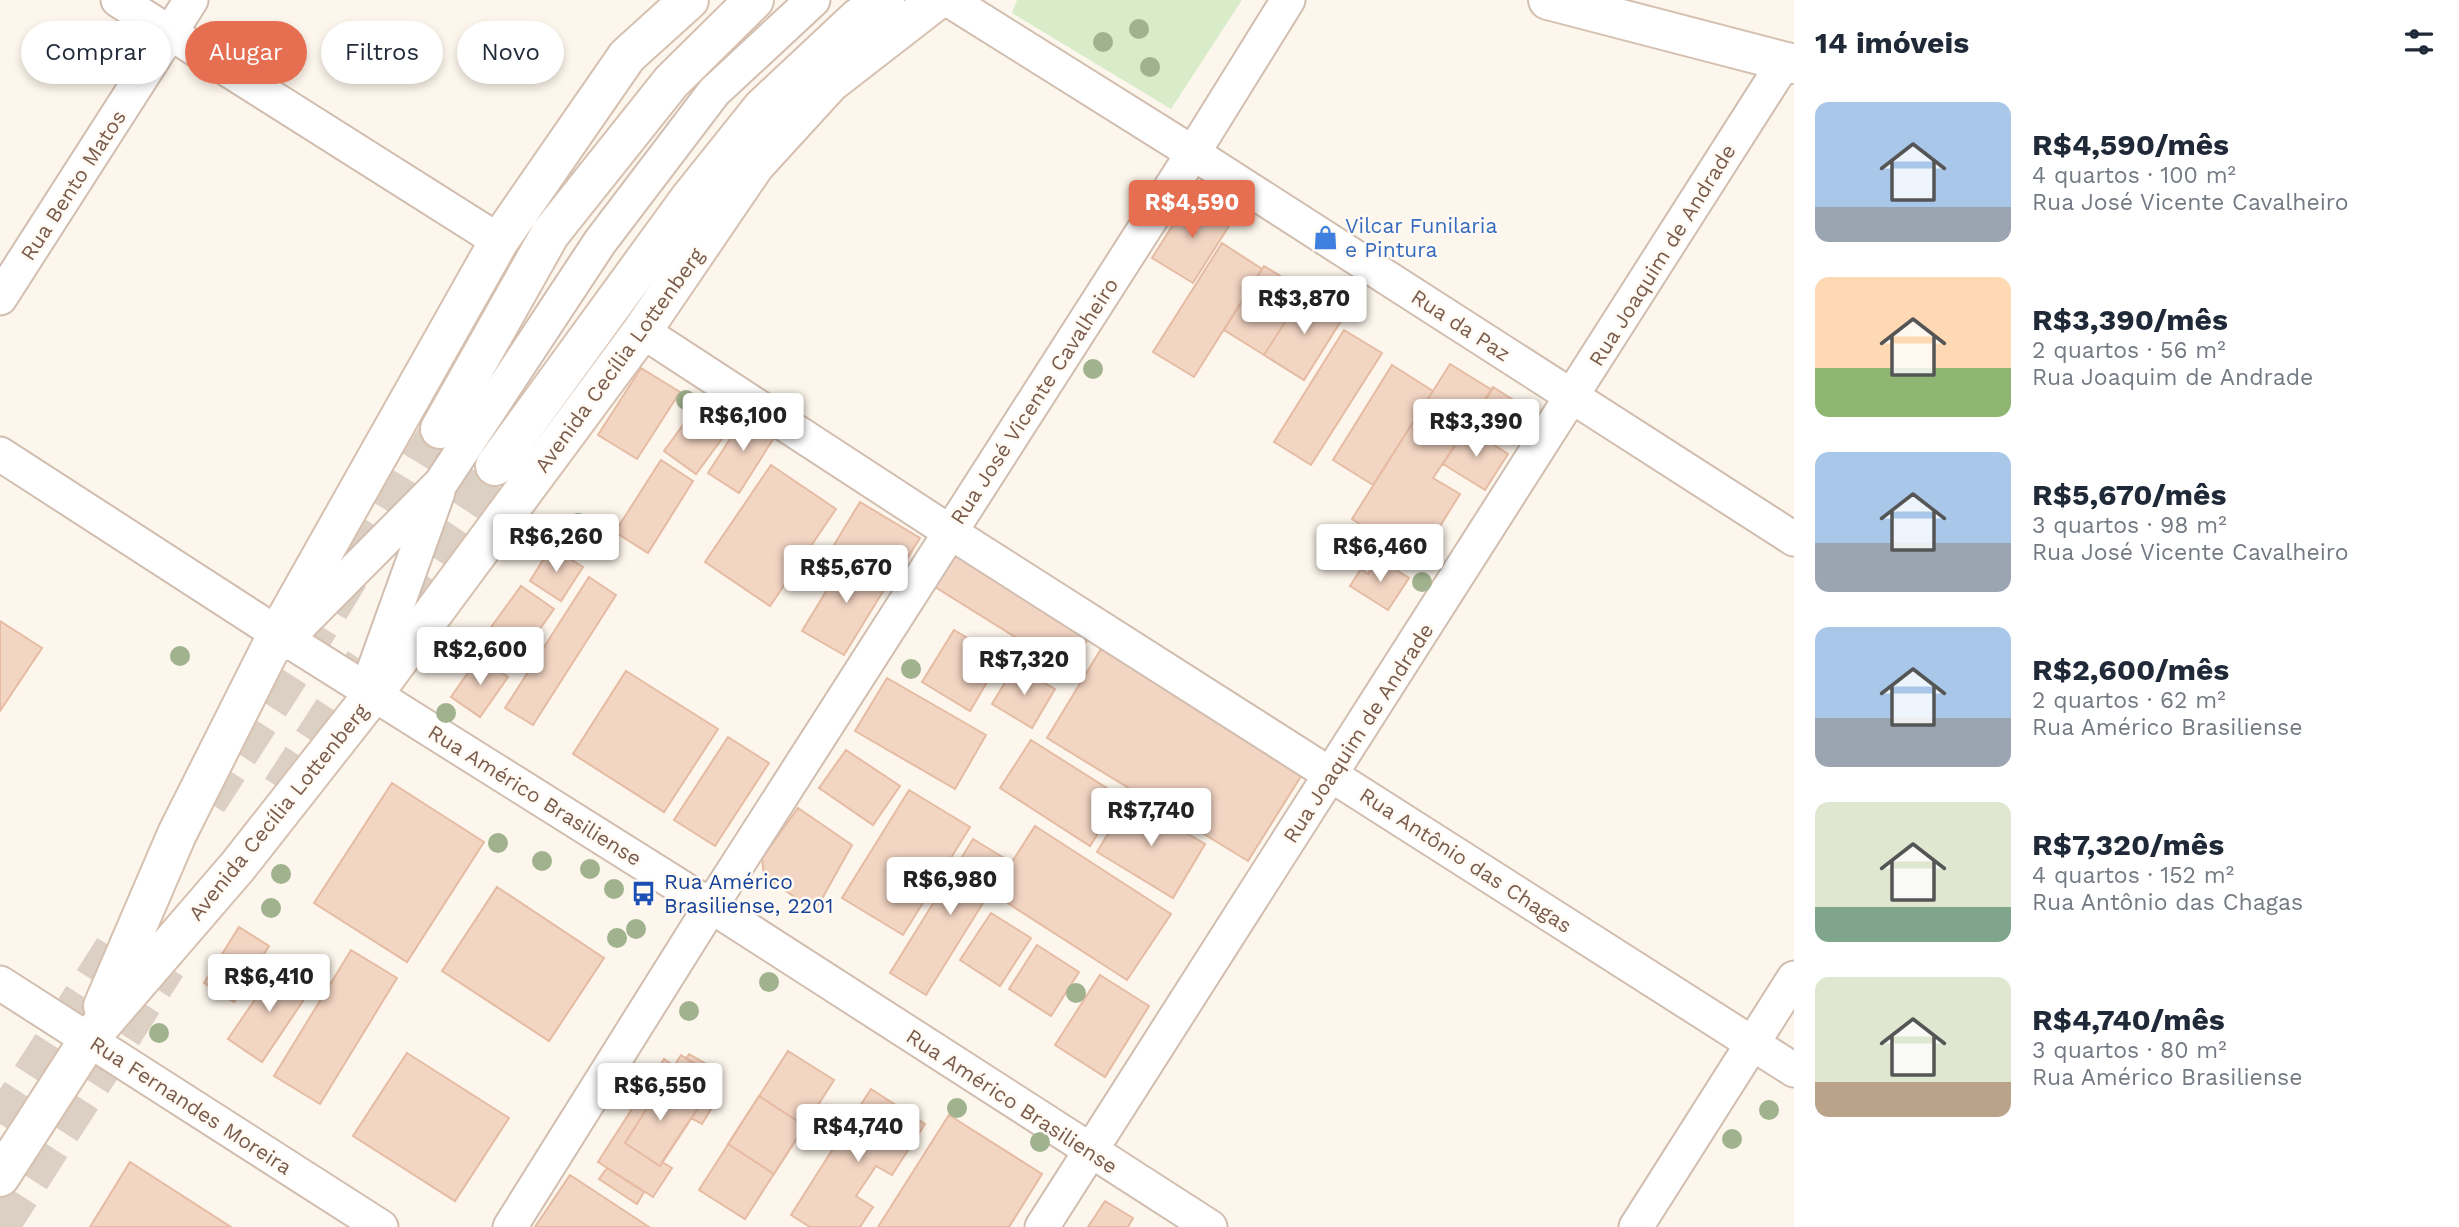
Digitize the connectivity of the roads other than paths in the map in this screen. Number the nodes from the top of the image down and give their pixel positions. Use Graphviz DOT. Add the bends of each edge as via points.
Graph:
graph roads {
  1 [pos="118,0"];
  2 [pos="191,0"];
  3 [pos="689,0"];
  4 [pos="754,0"];
  5 [pos="813,0"];
  6 [pos="885,0"];
  7 [pos="937,0"];
  8 [pos="949,0"];
  9 [pos="1288,0"];
  10 [pos="1548,0"];
  11 [pos="151,21"];
  12 [pos="171,31"];
  13 [pos="171,34"];
  14 [pos="1789,62"];
  15 [pos="137,84"];
  16 [pos="1193,153"];
  17 [pos="499,241"];
  18 [pos="0,298"];
  19 [pos="642,331"];
  20 [pos="1573,396"];
  21 [pos="440,429"];
  22 [pos="0,454"];
  23 [pos="495,466"];
  24 [pos="441,483"];
  25 [pos="1790,527"];
  26 [pos="950,532"];
  27 [pos="276,644"];
  28 [pos="367,698"];
  29 [pos="1332,774"];
  30 [pos="711,906"];
  31 [pos="1794,978"];
  32 [pos="0,984"];
  33 [pos="89,1039"];
  34 [pos="1752,1044"];
  35 [pos="1794,1070"];
  36 [pos="1090,1151"];
  37 [pos="0,1177"];
  38 [pos="381,1227"];
  39 [pos="510,1227"];
  40 [pos="1042,1227"];
  41 [pos="1210,1227"];
  42 [pos="1636,1227"];
  1 -- 11 [label="street"];
  2 -- 12 [label="street, Rua Bento Matos"];
  3 -- 17 [label="main road, Avenida Cecília Lottenberg" via="627,56"];
  4 -- 21 [label="main road" via="671,82 550,234"];
  5 -- 24 [label="street" via="705,103 600,242"];
  6 -- 23 [label="main road" via="858,18 762,108 690,198"];
  7 -- 19 [label="main road, Avenida Cecília Lottenberg" via="830,83 755,165"];
  8 -- 16 [label="street, Rua da Paz"];
  9 -- 16 [label="street, Rua José Vicente Cavalheiro"];
  10 -- 14 [label="main road"];
  13 -- 17 [label="street"];
  14 -- 20 [label="street, Rua Joaquim de Andrade"];
  15 -- 18 [label="street, Rua Bento Matos"];
  16 -- 20 [label="street, Rua da Paz"];
  16 -- 26 [label="street, Rua José Vicente Cavalheiro"];
  17 -- 27 [label="main road, Avenida Cecília Lottenberg"];
  19 -- 26 [label="street, Rua Antônio das Chagas"];
  19 -- 28 [label="main road, Avenida Cecília Lottenberg"];
  20 -- 25 [label="street, Rua da Paz"];
  20 -- 29 [label="street, Rua Joaquim de Andrade"];
  22 -- 27 [label="street, Rua Américo Brasiliense"];
  24 -- 27 [label="street"];
  24 -- 28 [label="street"];
  26 -- 29 [label="street, Rua Antônio das Chagas"];
  26 -- 30 [label="street, Rua José Vicente Cavalheiro"];
  27 -- 28 [label="street, Rua Américo Brasiliense"];
  27 -- 33 [label="main road, Avenida Cecília Lottenberg" via="177,834"];
  28 -- 30 [label="street, Rua Américo Brasiliense"];
  28 -- 33 [label="main road, Avenida Cecília Lottenberg" via="238,866"];
  29 -- 34 [label="street, Rua Antônio das Chagas"];
  29 -- 36 [label="street, Rua Joaquim de Andrade"];
  30 -- 36 [label="street, Rua Américo Brasiliense"];
  30 -- 39 [label="street, Rua José Vicente Cavalheiro"];
  31 -- 34 [label="street"];
  32 -- 33 [label="street, Rua Fernandes Moreira"];
  33 -- 37 [label="main road, Avenida Cecília Lottenberg"];
  33 -- 38 [label="street, Rua Fernandes Moreira"];
  34 -- 35 [label="street, Rua Antônio das Chagas"];
  34 -- 42 [label="street"];
  36 -- 40 [label="street, Rua Joaquim de Andrade"];
  36 -- 41 [label="street, Rua Américo Brasiliense"];
}
